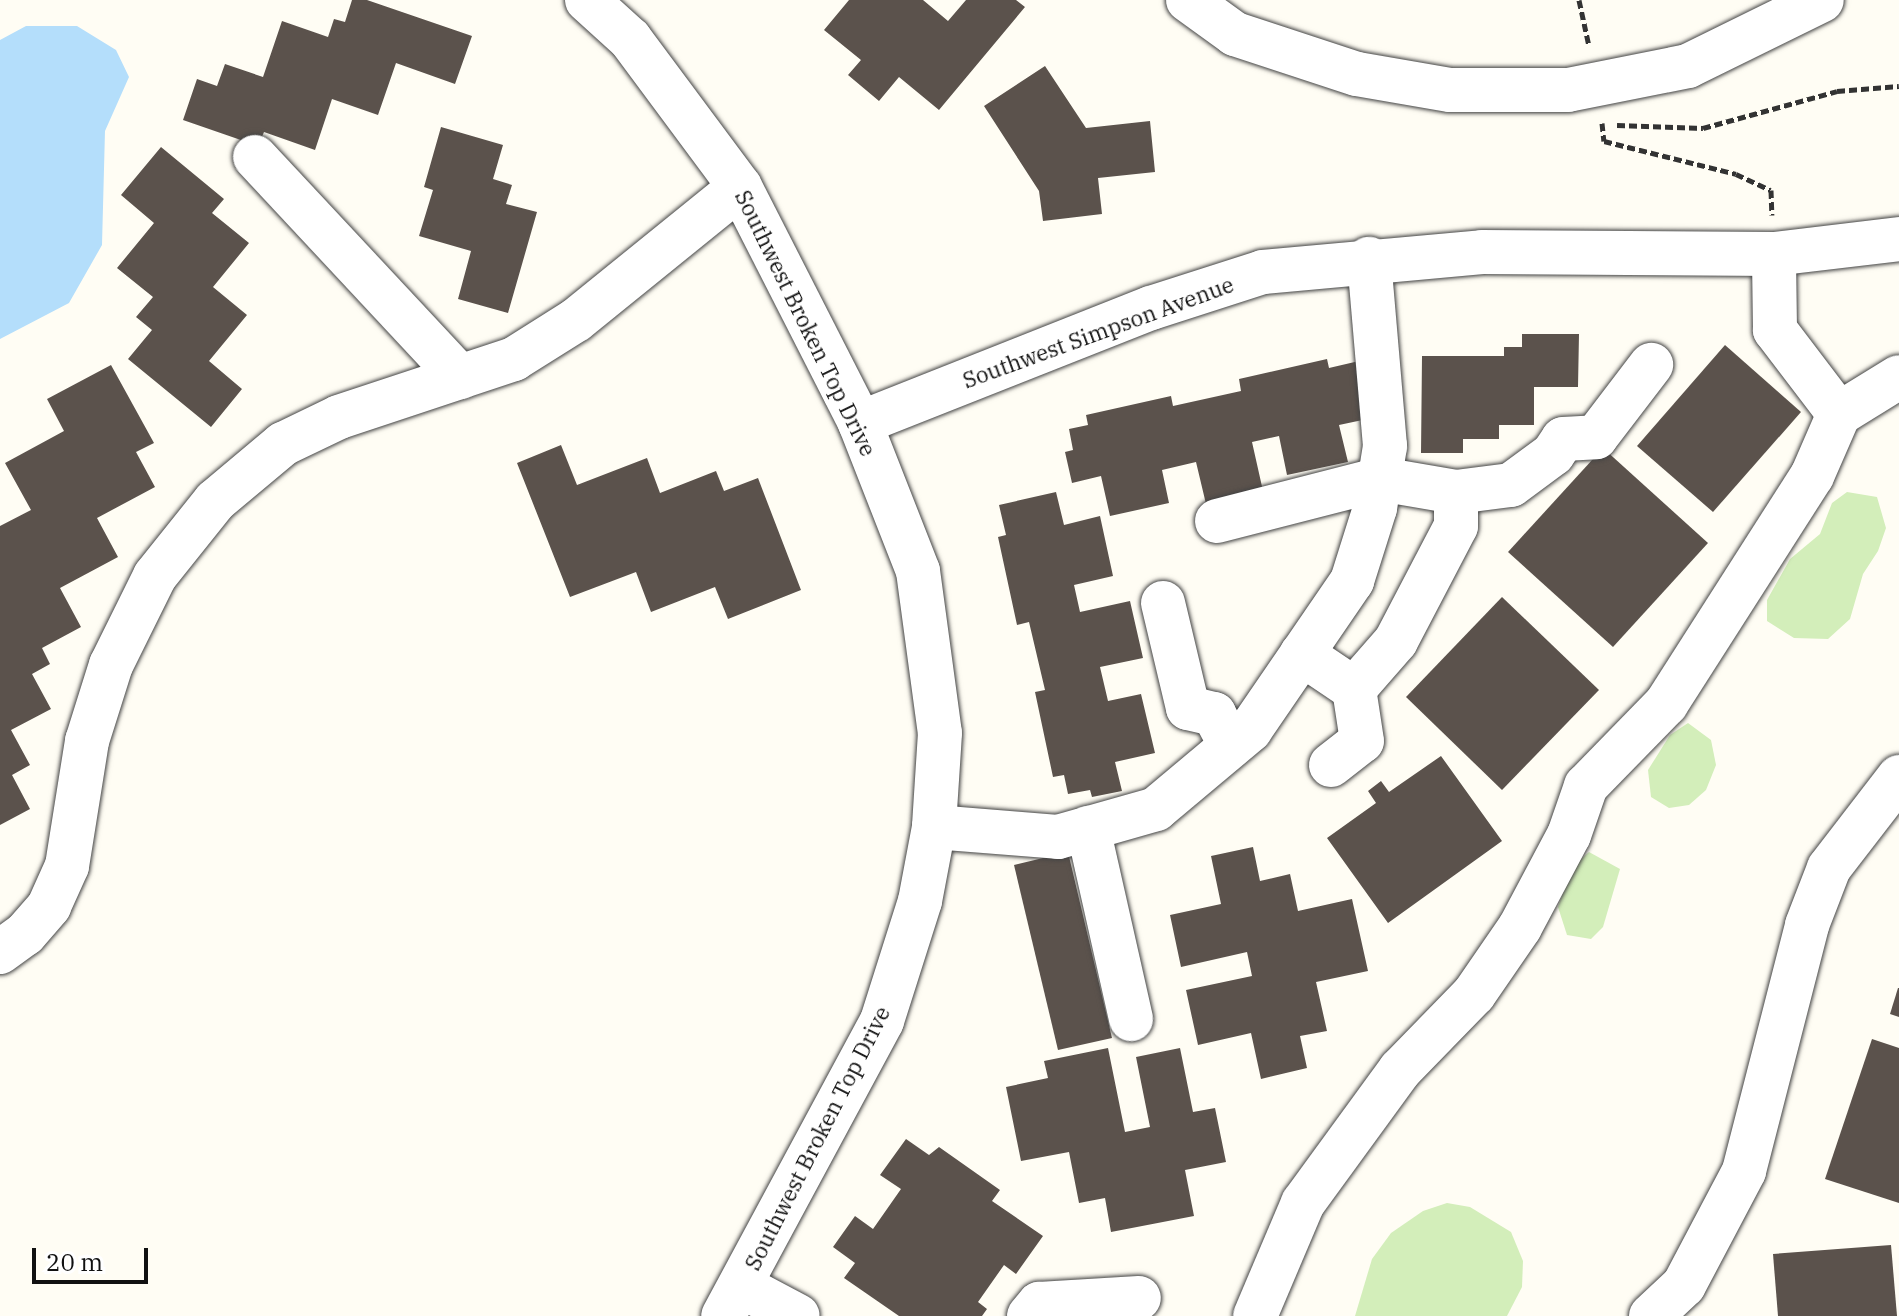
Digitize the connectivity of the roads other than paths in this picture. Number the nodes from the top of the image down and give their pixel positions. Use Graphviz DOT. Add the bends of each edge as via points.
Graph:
graph roads {
  1 [pos="587,0"];
  2 [pos="1188,0"];
  3 [pos="1822,0"];
  4 [pos="255,157"];
  5 [pos="740,187"];
  6 [pos="1899,239"];
  7 [pos="1774,254"];
  8 [pos="1369,259"];
  9 [pos="1899,270"];
  10 [pos="1651,365"];
  11 [pos="460,377"];
  12 [pos="1899,377"];
  13 [pos="1839,414"];
  14 [pos="860,423"];
  15 [pos="1380,479"];
  16 [pos="1456,492"];
  17 [pos="1217,521"];
  18 [pos="1163,603"];
  19 [pos="1302,654"];
  20 [pos="1354,689"];
  21 [pos="1231,746"];
  22 [pos="1331,765"];
  23 [pos="1899,777"];
  24 [pos="934,827"];
  25 [pos="1088,828"];
  26 [pos="0,952"];
  27 [pos="1131,1019"];
  28 [pos="1139,1298"];
  29 [pos="732,1301"];
  30 [pos="798,1316"];
  31 [pos="1029,1316"];
  32 [pos="1255,1316"];
  33 [pos="1651,1316"];
  1 -- 5 [label="street, Southwest Broken Top Drive" via="630,39"];
  2 -- 3 [label="street" via="1235,34 1357,74 1450,90 1568,90 1598,104"];
  4 -- 11 [label="street"];
  5 -- 11 [label="street" via="576,320 514,359"];
  5 -- 14 [label="street, Southwest Broken Top Drive"];
  6 -- 7 [label="street, Southwest Simpson Avenue"];
  7 -- 8 [label="street, Southwest Simpson Avenue" via="1482,252"];
  7 -- 9 [label="street, Southwest Simpson Avenue"];
  7 -- 13 [label="street" via="1775,330"];
  8 -- 14 [label="street, Southwest Simpson Avenue" via="1263,272 1151,308"];
  8 -- 15 [label="street" via="1385,446"];
  10 -- 16 [label="street" via="1596,437 1563,439 1553,454 1511,485"];
  11 -- 26 [label="street" via="395,395 283,444 215,501 155,576 111,665 87,741 67,866 49,906"];
  12 -- 13 [label="street"];
  13 -- 32 [label="street" via="1812,476 1666,704 1586,786 1569,835 1520,927 1474,994 1400,1070 1303,1203"];
  14 -- 24 [label="street, Southwest Broken Top Drive" via="918,571 940,733"];
  15 -- 16 [label="street"];
  15 -- 17 [label="street"];
  15 -- 19 [label="street" via="1352,581"];
  16 -- 20 [label="street" via="1456,526 1396,641"];
  18 -- 21 [label="street" via="1188,708 1214,714"];
  19 -- 20 [label="street"];
  19 -- 21 [label="street" via="1250,730"];
  20 -- 22 [label="street" via="1362,741"];
  21 -- 25 [label="street" via="1156,809"];
  23 -- 33 [label="street" via="1829,868 1807,925 1744,1171 1684,1285"];
  24 -- 25 [label="street" via="1058,837"];
  24 -- 29 [label="street, Southwest Broken Top Drive" via="920,901 882,1021"];
  25 -- 27 [label="street"];
  28 -- 31 [label="street" via="1039,1304"];
  29 -- 30 [label="street"];
}
